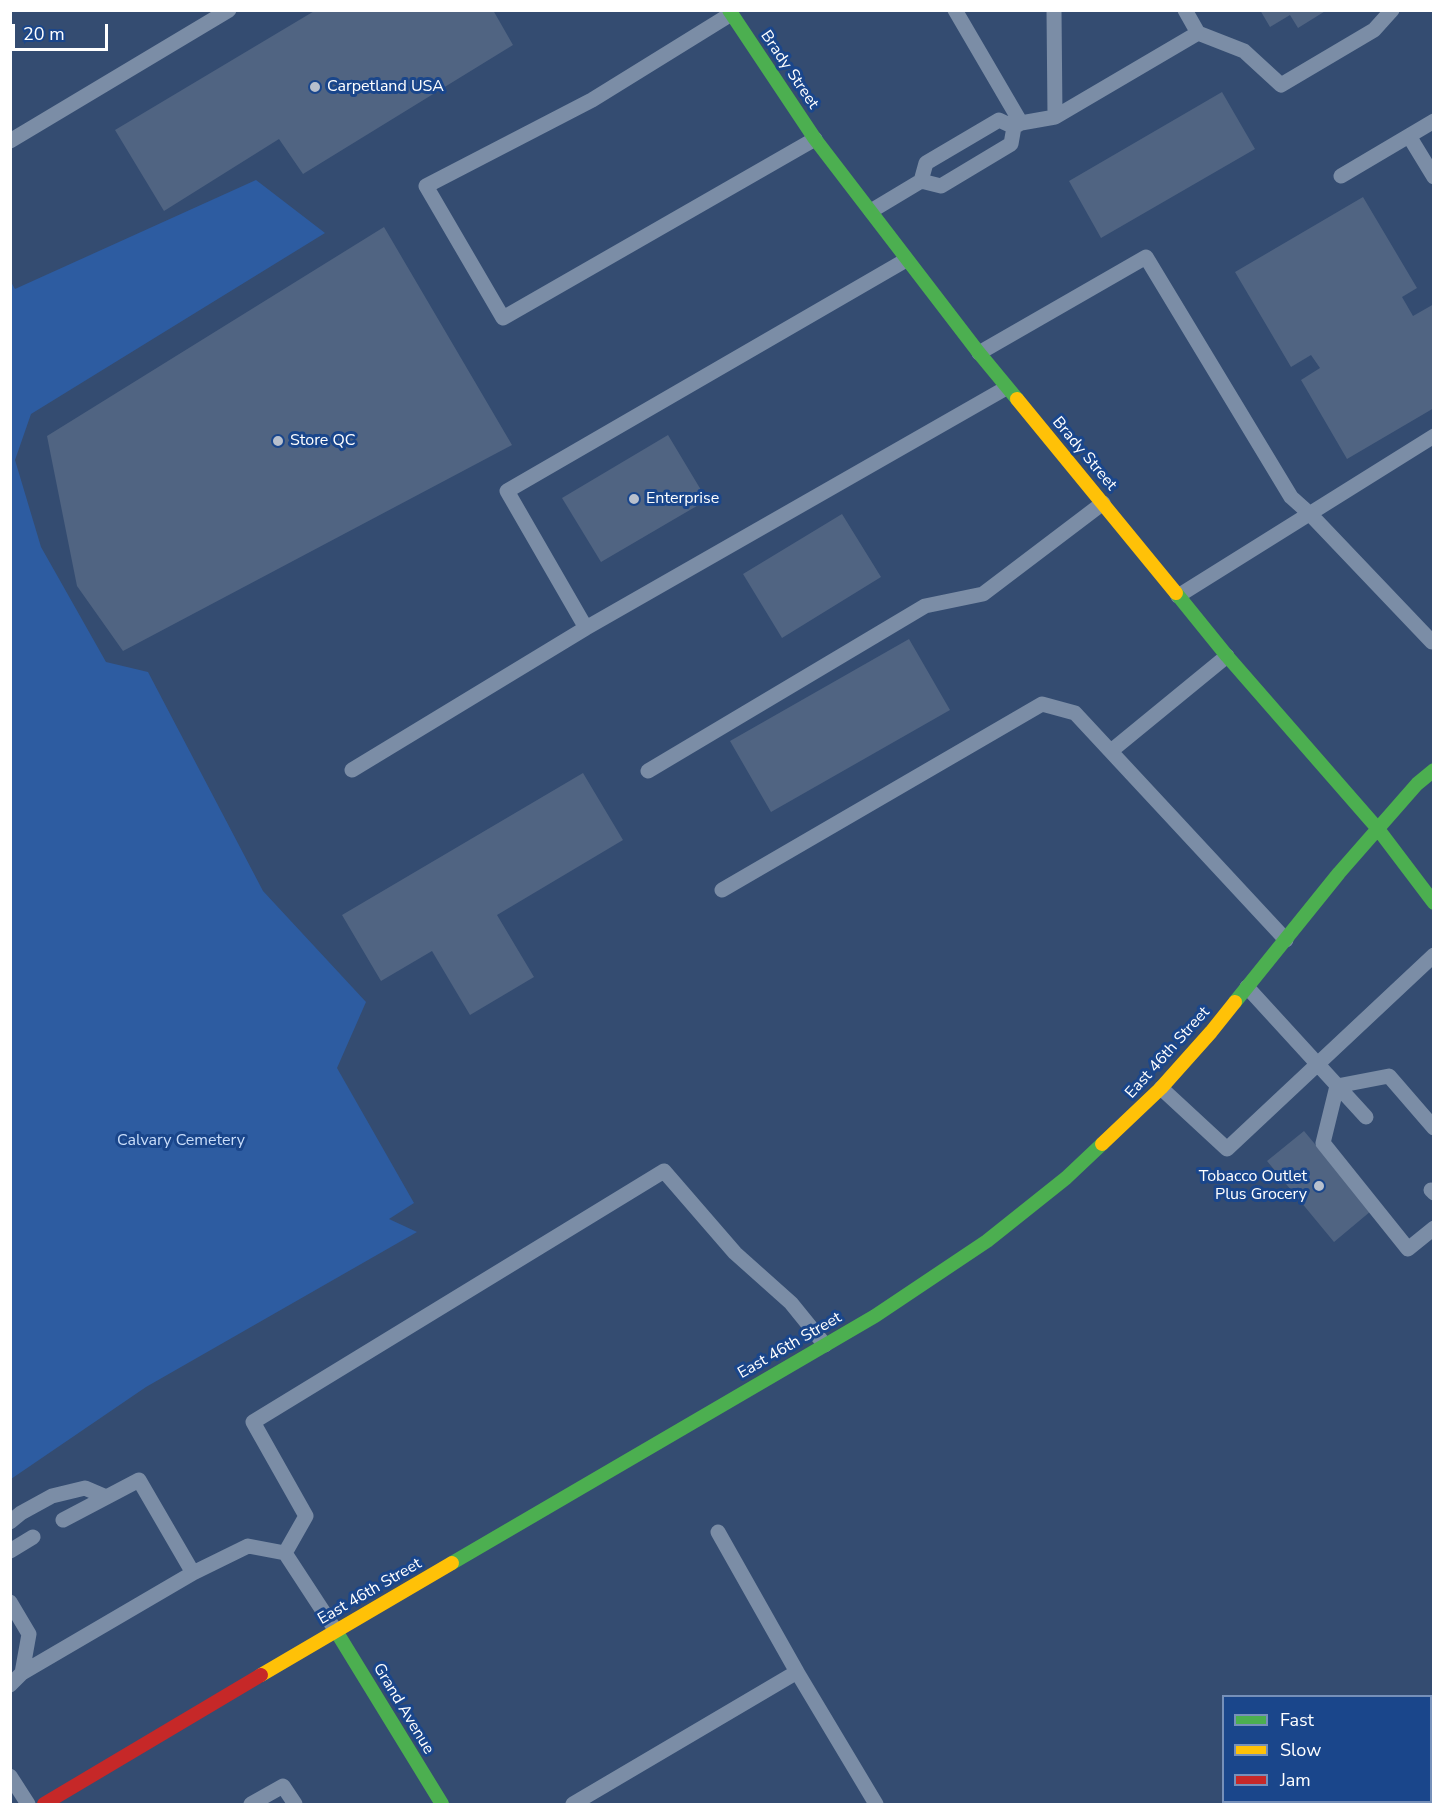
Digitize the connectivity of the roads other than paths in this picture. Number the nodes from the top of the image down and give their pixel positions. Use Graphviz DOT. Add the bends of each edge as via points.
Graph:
graph roads {
  1 [pos="229,10"];
  2 [pos="955,10"];
  3 [pos="1054,10"];
  4 [pos="1185,10"];
  5 [pos="1392,10"];
  6 [pos="730,12"];
  7 [pos="1198,33"];
  8 [pos="1055,117"];
  9 [pos="1434,121"];
  10 [pos="1018,125"];
  11 [pos="1409,136"];
  12 [pos="815,139"];
  13 [pos="10,141"];
  14 [pos="1341,176"];
  15 [pos="1434,177"];
  16 [pos="921,181"];
  17 [pos="871,212"];
  18 [pos="906,260"];
  19 [pos="979,353"];
  20 [pos="1006,388"];
  21 [pos="1434,436"];
  22 [pos="1103,502"];
  23 [pos="1310,513"];
  24 [pos="1178,596"];
  25 [pos="586,628"];
  26 [pos="1432,642"];
  27 [pos="1227,656"];
  28 [pos="1111,751"];
  29 [pos="352,770"];
  30 [pos="1434,770"];
  31 [pos="648,771"];
  32 [pos="1378,829"];
  33 [pos="722,890"];
  34 [pos="1434,903"];
  35 [pos="1286,940"];
  36 [pos="1434,955"];
  37 [pos="1247,987"];
  38 [pos="1318,1063"];
  39 [pos="1337,1086"];
  40 [pos="1161,1088"];
  41 [pos="1366,1117"];
  42 [pos="1434,1128"];
  43 [pos="1434,1228"];
  44 [pos="825,1345"];
  45 [pos="106,1497"];
  46 [pos="63,1520"];
  47 [pos="10,1522"];
  48 [pos="718,1532"];
  49 [pos="33,1537"];
  50 [pos="10,1551"];
  51 [pos="285,1553"];
  52 [pos="193,1574"];
  53 [pos="10,1602"];
  54 [pos="336,1630"];
  55 [pos="797,1672"];
  56 [pos="22,1673"];
  57 [pos="10,1685"];
  58 [pos="10,1776"];
  59 [pos="28,1804"];
  60 [pos="44,1804"];
  61 [pos="251,1804"];
  62 [pos="295,1804"];
  63 [pos="442,1804"];
  64 [pos="573,1804"];
  65 [pos="876,1804"];
  1 -- 13 [label="lane"];
  2 -- 10 [label="lane"];
  3 -- 8 [label="lane"];
  4 -- 7 [label="lane"];
  5 -- 7 [label="lane" via="1374,30 1281,85 1244,51"];
  6 -- 12 [label="main road, Brady Street"];
  6 -- 12 [label="lane" via="592,100 426,186 503,318"];
  7 -- 8 [label="lane"];
  8 -- 10 [label="lane"];
  9 -- 11 [label="lane"];
  10 -- 16 [label="lane" via="1011,144 941,186"];
  10 -- 16 [label="lane" via="999,120 990,125 926,163"];
  11 -- 14 [label="lane"];
  11 -- 15 [label="lane"];
  12 -- 17 [label="main road, Brady Street"];
  16 -- 17 [label="lane"];
  17 -- 18 [label="main road, Brady Street"];
  18 -- 19 [label="main road, Brady Street"];
  18 -- 25 [label="lane" via="507,491"];
  19 -- 20 [label="main road, Brady Street"];
  19 -- 23 [label="lane" via="1146,257 1291,497"];
  20 -- 22 [label="main road, Brady Street"];
  20 -- 25 [label="lane"];
  21 -- 23 [label="lane"];
  22 -- 24 [label="main road, Brady Street"];
  22 -- 31 [label="lane" via="983,594 925,606"];
  23 -- 24 [label="lane"];
  23 -- 26 [label="lane"];
  24 -- 27 [label="main road, Brady Street"];
  25 -- 29 [label="lane"];
  27 -- 28 [label="lane"];
  27 -- 32 [label="main road, Brady Street"];
  28 -- 33 [label="lane" via="1075,713 1042,704"];
  28 -- 35 [label="lane"];
  30 -- 32 [label="main road, East 46th Street"];
  32 -- 34 [label="main road, Brady Street"];
  32 -- 35 [label="main road, East 46th Street"];
  35 -- 37 [label="main road, East 46th Street"];
  36 -- 38 [label="lane"];
  37 -- 38 [label="lane"];
  37 -- 40 [label="main road, East 46th Street"];
  38 -- 39 [label="lane"];
  38 -- 40 [label="lane" via="1227,1149"];
  39 -- 41 [label="lane"];
  39 -- 42 [label="lane" via="1389,1076"];
  39 -- 43 [label="lane" via="1323,1143 1408,1249"];
  40 -- 44 [label="main road, East 46th Street" via="1066,1178 987,1241"];
  44 -- 51 [label="lane" via="791,1303 735,1253 664,1171 253,1422 306,1516"];
  44 -- 54 [label="main road, East 46th Street"];
  45 -- 46 [label="lane"];
  45 -- 47 [label="lane" via="85,1488 52,1496"];
  45 -- 52 [label="lane" via="139,1480"];
  48 -- 55 [label="lane"];
  49 -- 50 [label="lane"];
  51 -- 52 [label="lane" via="248,1546"];
  51 -- 54 [label="lane"];
  52 -- 56 [label="lane"];
  53 -- 56 [label="lane" via="29,1634"];
  54 -- 60 [label="main road, East 46th Street"];
  54 -- 63 [label="main road, Grand Avenue"];
  55 -- 64 [label="lane"];
  55 -- 65 [label="lane"];
  56 -- 57 [label="lane"];
  58 -- 59 [label="lane"];
  61 -- 62 [label="lane" via="284,1786"];
}
